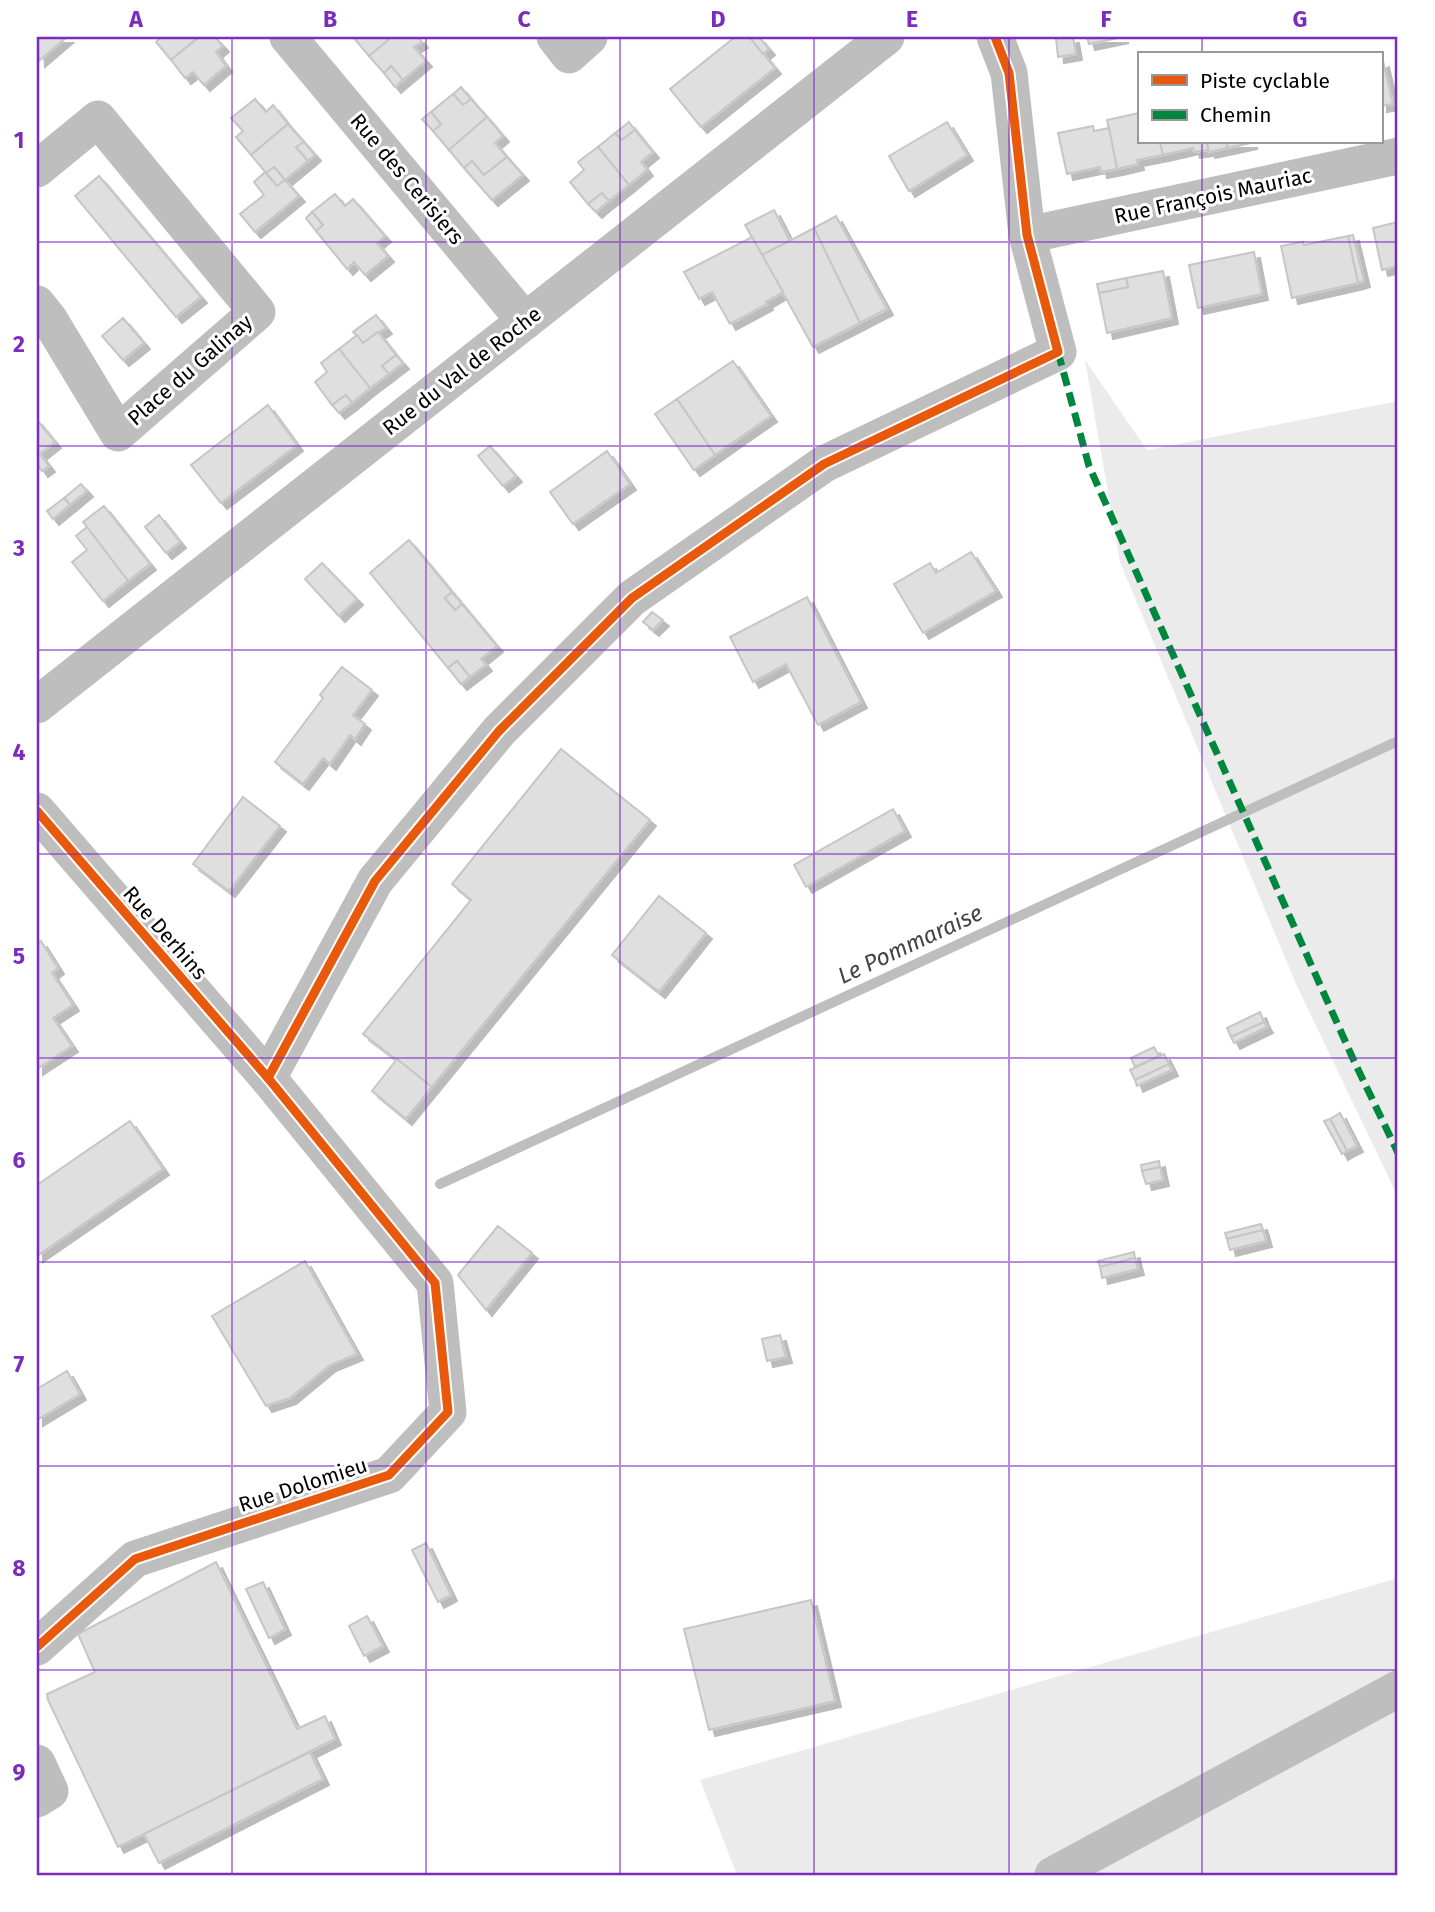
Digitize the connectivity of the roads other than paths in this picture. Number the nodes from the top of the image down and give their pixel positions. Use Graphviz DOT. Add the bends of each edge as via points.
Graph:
graph roads {
  1 [pos="288,37"];
  2 [pos="555,37"];
  3 [pos="589,37"];
  4 [pos="886,37"];
  5 [pos="995,37"];
  6 [pos="1398,156"];
  7 [pos="37,169"];
  8 [pos="1027,235"];
  9 [pos="41,318"];
  10 [pos="526,321"];
  11 [pos="37,705"];
  12 [pos="37,811"];
  13 [pos="268,1078"];
  14 [pos="37,1647"];
  15 [pos="1398,1689"];
  16 [pos="37,1763"];
  17 [pos="37,1799"];
  18 [pos="1053,1875"];
  1 -- 10 [label="street, Rue des Cerisiers"];
  2 -- 3 [label="street" via="569,55"];
  4 -- 10 [label="street, Rue du Val de Roche"];
  5 -- 8 [label="street" via="1009,73"];
  6 -- 8 [label="street, Rue François Mauriac"];
  7 -- 9 [label="street, Place du Galinay" via="98,119 257,312 118,433"];
  8 -- 13 [label="street" via="1058,352 824,464 632,598 499,730 375,881"];
  10 -- 11 [label="street, Rue du Val de Roche"];
  12 -- 13 [label="street, Rue Derhins"];
  13 -- 14 [label="street, Rue Dolomieu" via="435,1283 448,1412 388,1475 135,1559"];
  15 -- 18 [label="street"];
  16 -- 17 [label="street" via="50,1791"];
}
